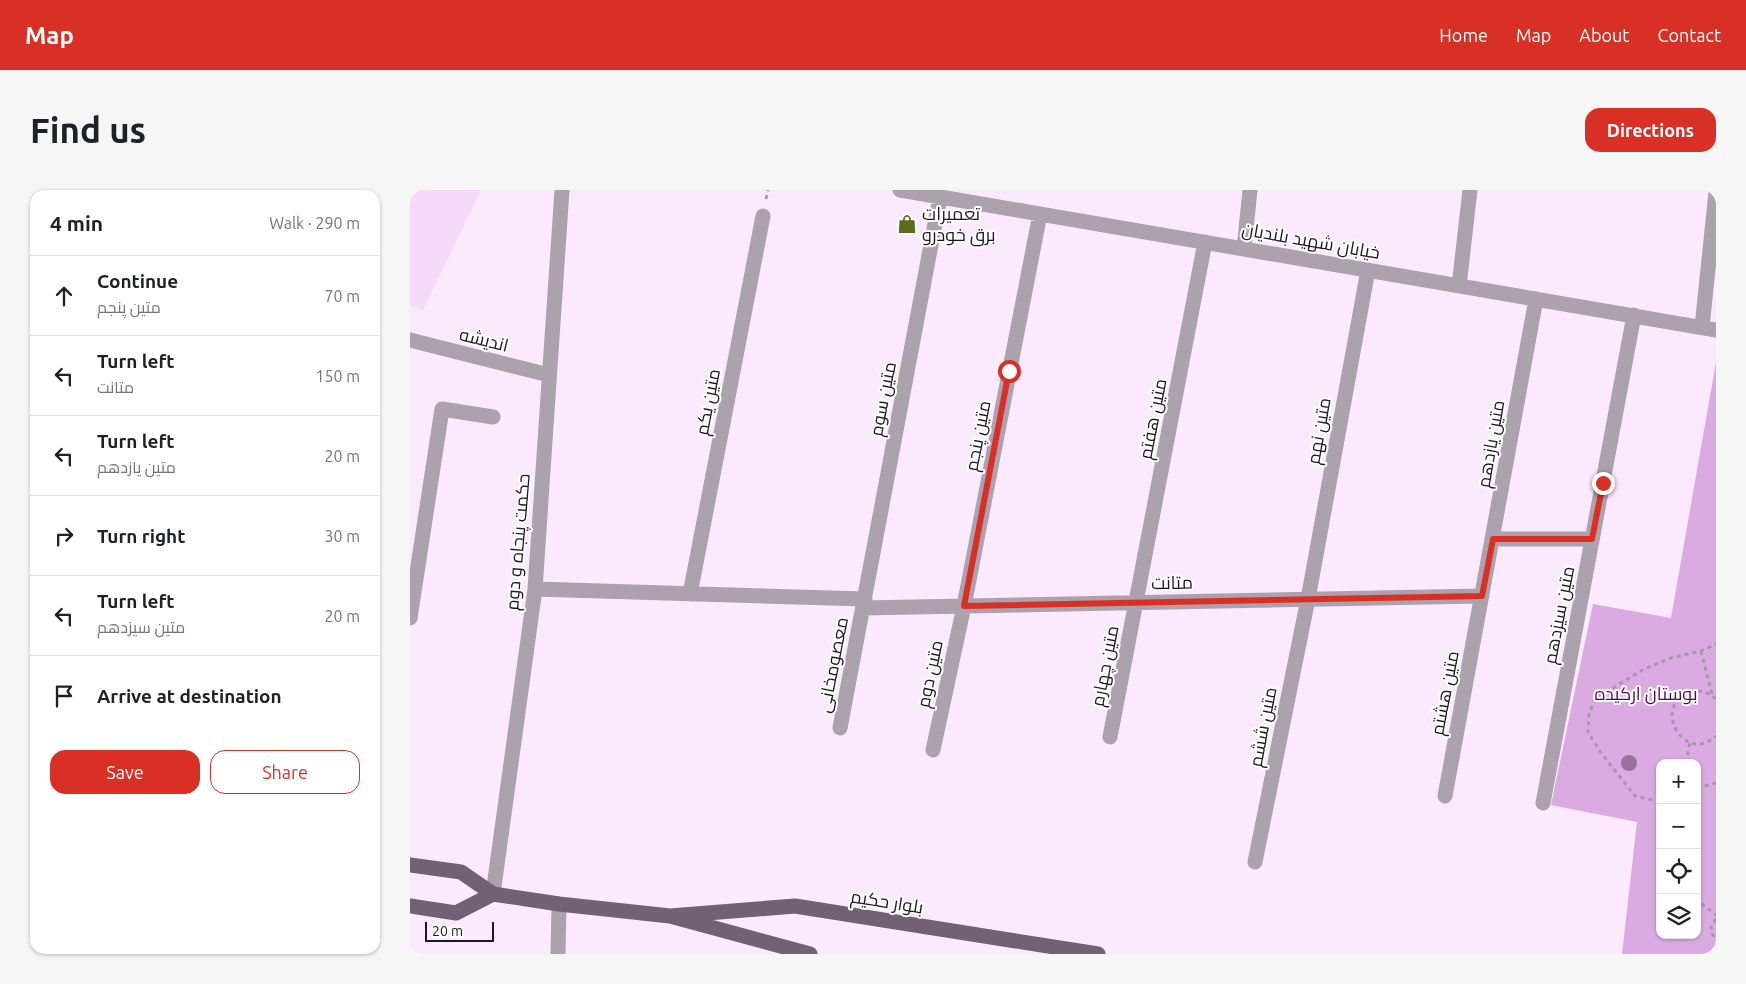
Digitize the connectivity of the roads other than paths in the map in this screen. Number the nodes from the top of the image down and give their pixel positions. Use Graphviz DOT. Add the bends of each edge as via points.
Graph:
graph roads {
  1 [pos="562,190"];
  2 [pos="900,190"];
  3 [pos="1250,190"];
  4 [pos="1470,190"];
  5 [pos="1716,192"];
  6 [pos="940,197"];
  7 [pos="986,197"];
  8 [pos="1040,214"];
  9 [pos="763,216"];
  10 [pos="1205,242"];
  11 [pos="1244,249"];
  12 [pos="1368,270"];
  13 [pos="1459,286"];
  14 [pos="1536,299"];
  15 [pos="1634,315"];
  16 [pos="1709,328"];
  17 [pos="410,340"];
  18 [pos="549,375"];
  19 [pos="493,417"];
  20 [pos="1493,539"];
  21 [pos="1592,539"];
  22 [pos="535,589"];
  23 [pos="690,594"];
  24 [pos="1482,596"];
  25 [pos="1308,599"];
  26 [pos="1137,602"];
  27 [pos="864,604"];
  28 [pos="964,606"];
  29 [pos="410,618"];
  30 [pos="840,728"];
  31 [pos="1110,737"];
  32 [pos="934,750"];
  33 [pos="1445,796"];
  34 [pos="1543,803"];
  35 [pos="1255,862"];
  36 [pos="410,864"];
  37 [pos="493,894"];
  38 [pos="559,904"];
  39 [pos="410,906"];
  40 [pos="670,916"];
  41 [pos="772,949"];
  42 [pos="558,954"];
  43 [pos="810,954"];
  44 [pos="1098,954"];
  1 -- 18 [label="street, حکمت پنجاه و دوم"];
  2 -- 6 [label="street, خیابان شهید بلندیان"];
  3 -- 11 [label="street"];
  4 -- 13 [label="street"];
  5 -- 16 [label="street"];
  6 -- 7 [label="street, خیابان شهید بلندیان"];
  6 -- 27 [label="street, متین سوم"];
  7 -- 8 [label="street, خیابان شهید بلندیان"];
  8 -- 10 [label="street, خیابان شهید بلندیان"];
  8 -- 28 [label="street, متین پنجم"];
  9 -- 23 [label="street, متین یکم"];
  10 -- 11 [label="street, خیابان شهید بلندیان"];
  10 -- 26 [label="street, متین هفتم"];
  11 -- 12 [label="street, خیابان شهید بلندیان"];
  12 -- 13 [label="street, خیابان شهید بلندیان"];
  12 -- 25 [label="street, متین نهم"];
  13 -- 14 [label="street, خیابان شهید بلندیان"];
  14 -- 15 [label="street, خیابان شهید بلندیان"];
  14 -- 20 [label="street, متین یازدهم"];
  15 -- 16 [label="street, خیابان شهید بلندیان"];
  15 -- 21 [label="street, متین سیزدهم"];
  17 -- 18 [label="street, اندیشه"];
  18 -- 22 [label="street, حکمت پنجاه و دوم"];
  19 -- 29 [label="street" via="442,409"];
  20 -- 21 [label="street"];
  20 -- 24 [label="street, متین یازدهم"];
  21 -- 34 [label="street, متین سیزدهم"];
  22 -- 23 [label="street, متانت"];
  22 -- 37 [label="street, حکمت پنجاه و دوم"];
  23 -- 27 [label="street, متانت"];
  24 -- 25 [label="street, متانت"];
  24 -- 33 [label="street, متین هشتم"];
  25 -- 26 [label="street, متانت"];
  25 -- 35 [label="street, متین ششم"];
  26 -- 28 [label="street, متانت"];
  26 -- 31 [label="street, متین چهارم"];
  27 -- 28 [label="street, متانت"];
  27 -- 30 [label="street, معصومخانی"];
  28 -- 32 [label="street, متین دوم"];
  36 -- 37 [label="main road, بلوار حکیم" via="461,872"];
  37 -- 38 [label="main road, بلوار حکیم"];
  37 -- 39 [label="main road" via="456,913"];
  38 -- 40 [label="main road, بلوار حکیم"];
  38 -- 42 [label="street"];
  40 -- 41 [label="main road, بلوار حکیم"];
  40 -- 44 [label="main road, بلوار حکیم" via="795,906"];
  41 -- 43 [label="main road, بلوار حکیم"];
}
